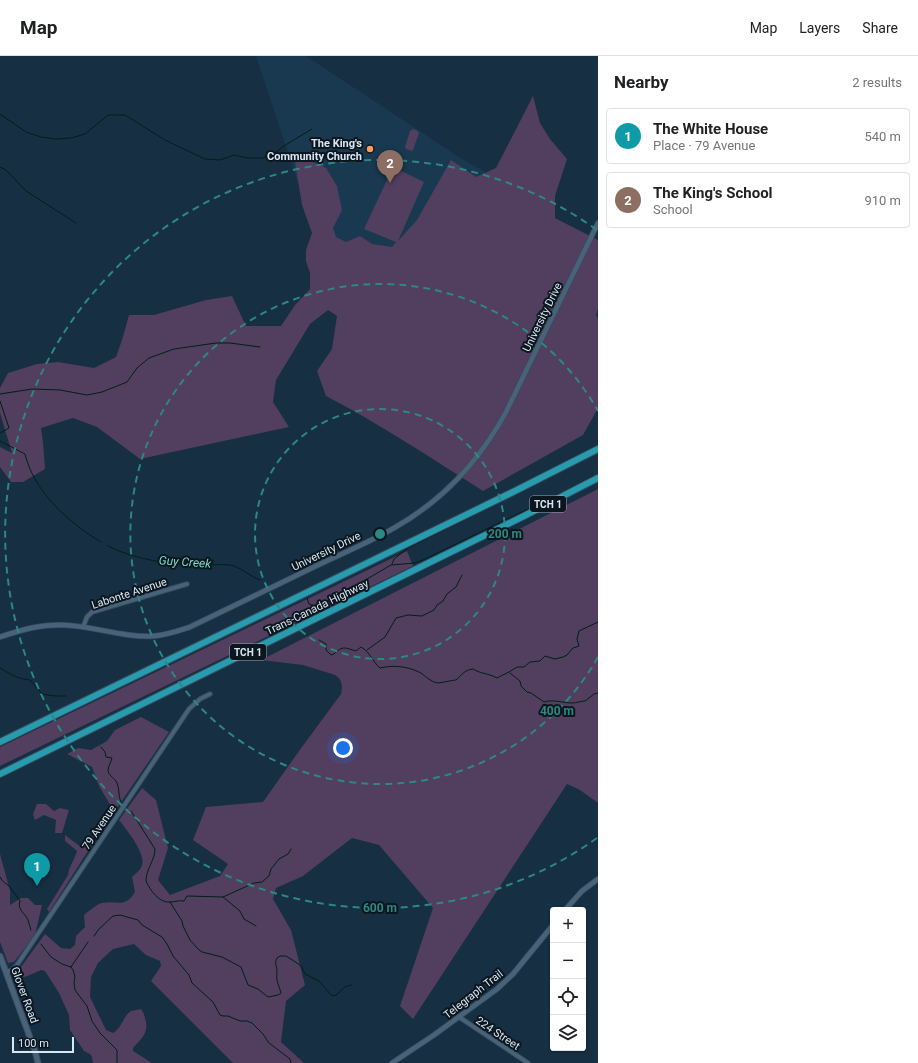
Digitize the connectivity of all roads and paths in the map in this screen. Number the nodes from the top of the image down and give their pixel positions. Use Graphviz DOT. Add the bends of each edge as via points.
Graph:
graph roads {
  1 [pos="598,223"];
  2 [pos="598,449"];
  3 [pos="598,478"];
  4 [pos="187,584"];
  5 [pos="83,627"];
  6 [pos="0,637"];
  7 [pos="210,694"];
  8 [pos="0,742"];
  9 [pos="0,774"];
  10 [pos="598,879"];
  11 [pos="568,907"];
  12 [pos="550,930"];
  13 [pos="0,956"];
  14 [pos="6,972"];
  15 [pos="459,1017"];
  16 [pos="38,1063"];
  17 [pos="392,1063"];
  18 [pos="528,1063"];
  1 -- 5 [label="street, University Drive" via="500,423 466,470 435,500 386,532 180,631 146,636"];
  2 -- 8 [label="highway, Trans-Canada Highway / TCH 1"];
  3 -- 9 [label="highway, Trans-Canada Highway / TCH 1"];
  4 -- 5 [label="street, Labonte Avenue" via="92,612"];
  5 -- 6 [label="street, University Drive" via="46,625"];
  7 -- 14 [label="street, 79 Avenue" via="189,709 17,965"];
  10 -- 11 [label="street" via="582,891"];
  12 -- 15 [label="street, Telegraph Trail" via="506,981"];
  13 -- 14 [label="main road, Glover Road"];
  14 -- 16 [label="main road, Glover Road"];
  15 -- 17 [label="street, Telegraph Trail"];
  15 -- 18 [label="street, 224 Street"];
}
